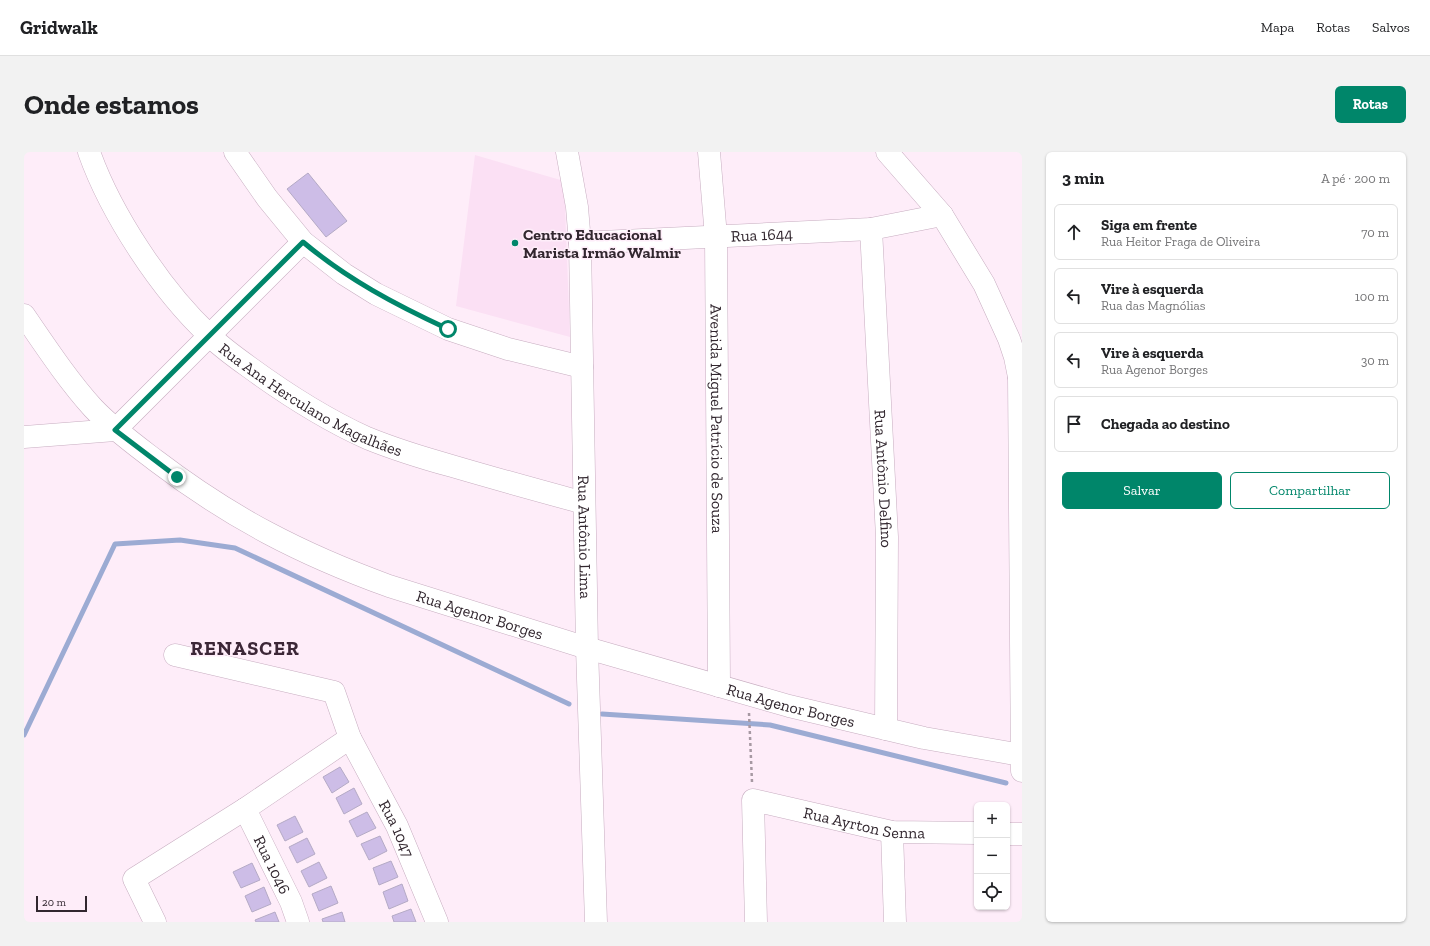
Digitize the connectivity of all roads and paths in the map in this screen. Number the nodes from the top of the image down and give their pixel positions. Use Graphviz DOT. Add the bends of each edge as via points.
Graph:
graph roads {
  1 [pos="89,152"];
  2 [pos="235,152"];
  3 [pos="567,152"];
  4 [pos="709,152"];
  5 [pos="887,152"];
  6 [pos="942,215"];
  7 [pos="871,229"];
  8 [pos="716,236"];
  9 [pos="303,242"];
  10 [pos="580,243"];
  11 [pos="24,315"];
  12 [pos="210,336"];
  13 [pos="582,366"];
  14 [pos="1021,385"];
  15 [pos="115,430"];
  16 [pos="24,437"];
  17 [pos="584,503"];
  18 [pos="587,648"];
  19 [pos="175,655"];
  20 [pos="719,686"];
  21 [pos="749,716"];
  22 [pos="886,730"];
  23 [pos="350,738"];
  24 [pos="1022,763"];
  25 [pos="753,800"];
  26 [pos="245,809"];
  27 [pos="892,832"];
  28 [pos="974,833"];
  29 [pos="1010,834"];
  30 [pos="1022,834"];
  31 [pos="155,922"];
  32 [pos="298,922"];
  33 [pos="437,922"];
  34 [pos="596,922"];
  35 [pos="756,922"];
  36 [pos="895,922"];
  1 -- 12 [label="street, Rua Ana Herculano Magalhães" via="95,170 137,245 178,301"];
  2 -- 9 [label="street" via="267,198"];
  3 -- 10 [label="street, Rua Antônio Lima" via="577,207"];
  4 -- 8 [label="street, Avenida Miguel Patrício de Souza"];
  5 -- 6 [label="street"];
  6 -- 7 [label="street, Rua 1644"];
  6 -- 14 [label="street" via="984,284 999,315 1016,356"];
  7 -- 8 [label="street, Rua 1644"];
  7 -- 22 [label="street, Rua Antônio Delfino" via="887,537"];
  8 -- 10 [label="street, Rua 1644"];
  8 -- 20 [label="street, Avenida Miguel Patrício de Souza"];
  9 -- 12 [label="street"];
  9 -- 13 [label="street" via="344,274 376,294 448,329 508,349"];
  10 -- 13 [label="street, Rua Antônio Lima"];
  11 -- 15 [label="street, Rua Agenor Borges" via="67,377"];
  12 -- 15 [label="street"];
  12 -- 17 [label="street, Rua Ana Herculano Magalhães" via="298,401 368,438 436,462"];
  13 -- 17 [label="street, Rua Antônio Lima"];
  14 -- 24 [label="street"];
  15 -- 16 [label="street"];
  15 -- 18 [label="street, Rua Agenor Borges" via="217,504 302,552 389,586"];
  17 -- 18 [label="street, Rua Antônio Lima"];
  18 -- 20 [label="street, Rua Agenor Borges"];
  18 -- 34 [label="street, Rua Antônio Lima"];
  19 -- 23 [label="street, Rua 1047" via="334,692"];
  20 -- 22 [label="street, Rua Agenor Borges"];
  21 -- 25 [label="path"];
  22 -- 24 [label="street, Rua Agenor Borges"];
  23 -- 26 [label="street"];
  23 -- 33 [label="street, Rua 1047" via="397,826"];
  25 -- 27 [label="street, Rua Ayrton Senna"];
  25 -- 35 [label="street"];
  26 -- 31 [label="street" via="134,879"];
  26 -- 32 [label="street, Rua 1046" via="291,902"];
  27 -- 28 [label="street, Rua Ayrton Senna"];
  27 -- 36 [label="street"];
  29 -- 30 [label="street"];
}
